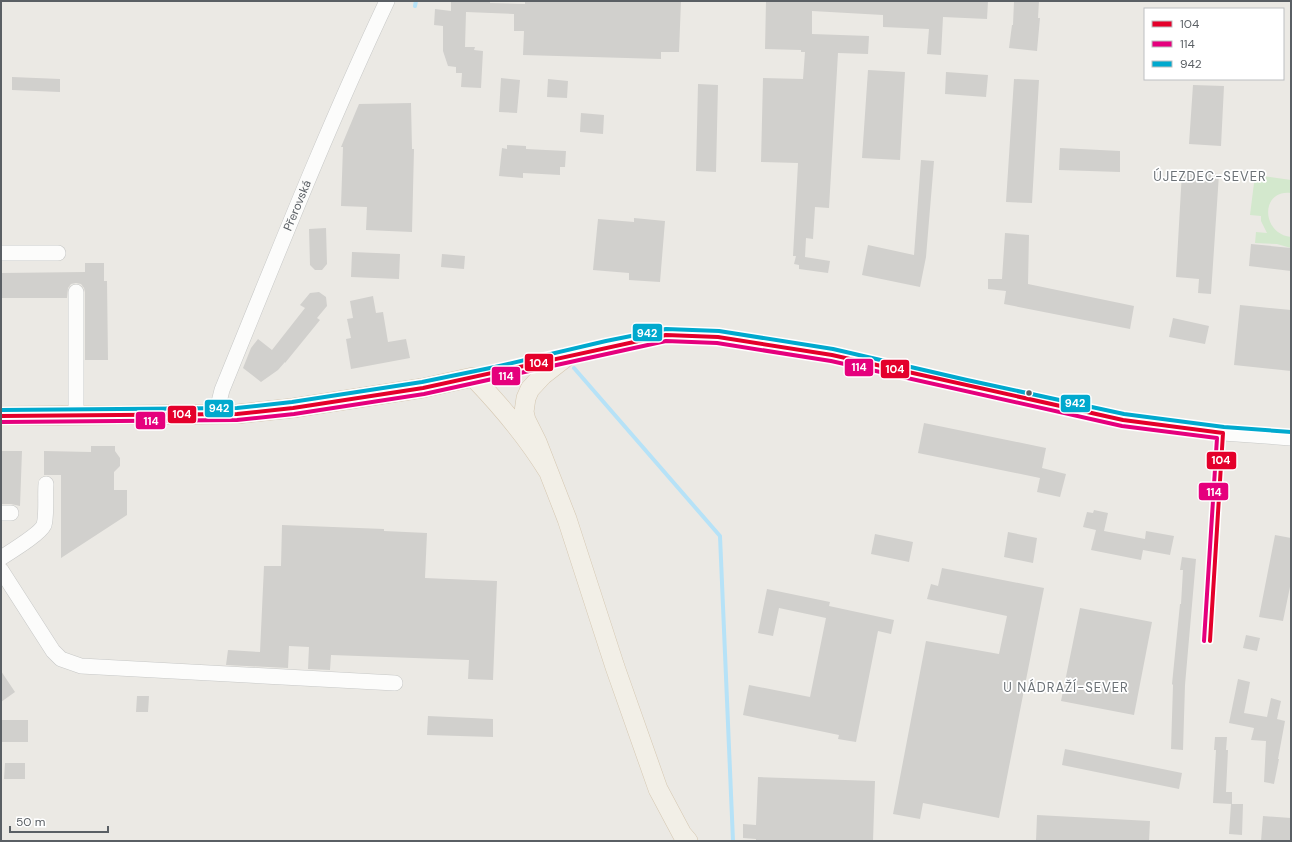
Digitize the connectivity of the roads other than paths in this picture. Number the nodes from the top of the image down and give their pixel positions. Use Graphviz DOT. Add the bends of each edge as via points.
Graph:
graph roads {
  1 [pos="387,1"];
  2 [pos="1,253"];
  3 [pos="58,253"];
  4 [pos="76,292"];
  5 [pos="566,357"];
  6 [pos="473,378"];
  7 [pos="216,414"];
  8 [pos="76,415"];
  9 [pos="1,416"];
  10 [pos="1291,438"];
  11 [pos="548,471"];
  12 [pos="46,484"];
  13 [pos="1,558"];
  14 [pos="1,570"];
  15 [pos="395,683"];
  16 [pos="688,841"];
  1 -- 7 [label="street, Přerovská" via="292,217 222,390"];
  2 -- 3 [label="street"];
  4 -- 8 [label="street"];
  5 -- 6 [label="street"];
  5 -- 10 [label="street" via="666,335 718,337 832,354 1123,420 1222,434"];
  5 -- 11 [label="main road" via="536,382 530,389 524,405 526,420 538,442"];
  6 -- 7 [label="main road" via="293,408"];
  6 -- 11 [label="main road" via="490,394 526,438"];
  7 -- 8 [label="main road"];
  8 -- 9 [label="main road"];
  11 -- 16 [label="main road" via="567,519 658,788"];
  12 -- 13 [label="street" via="43,526 38,533"];
  14 -- 15 [label="street" via="53,651 61,659 81,666"];
}
